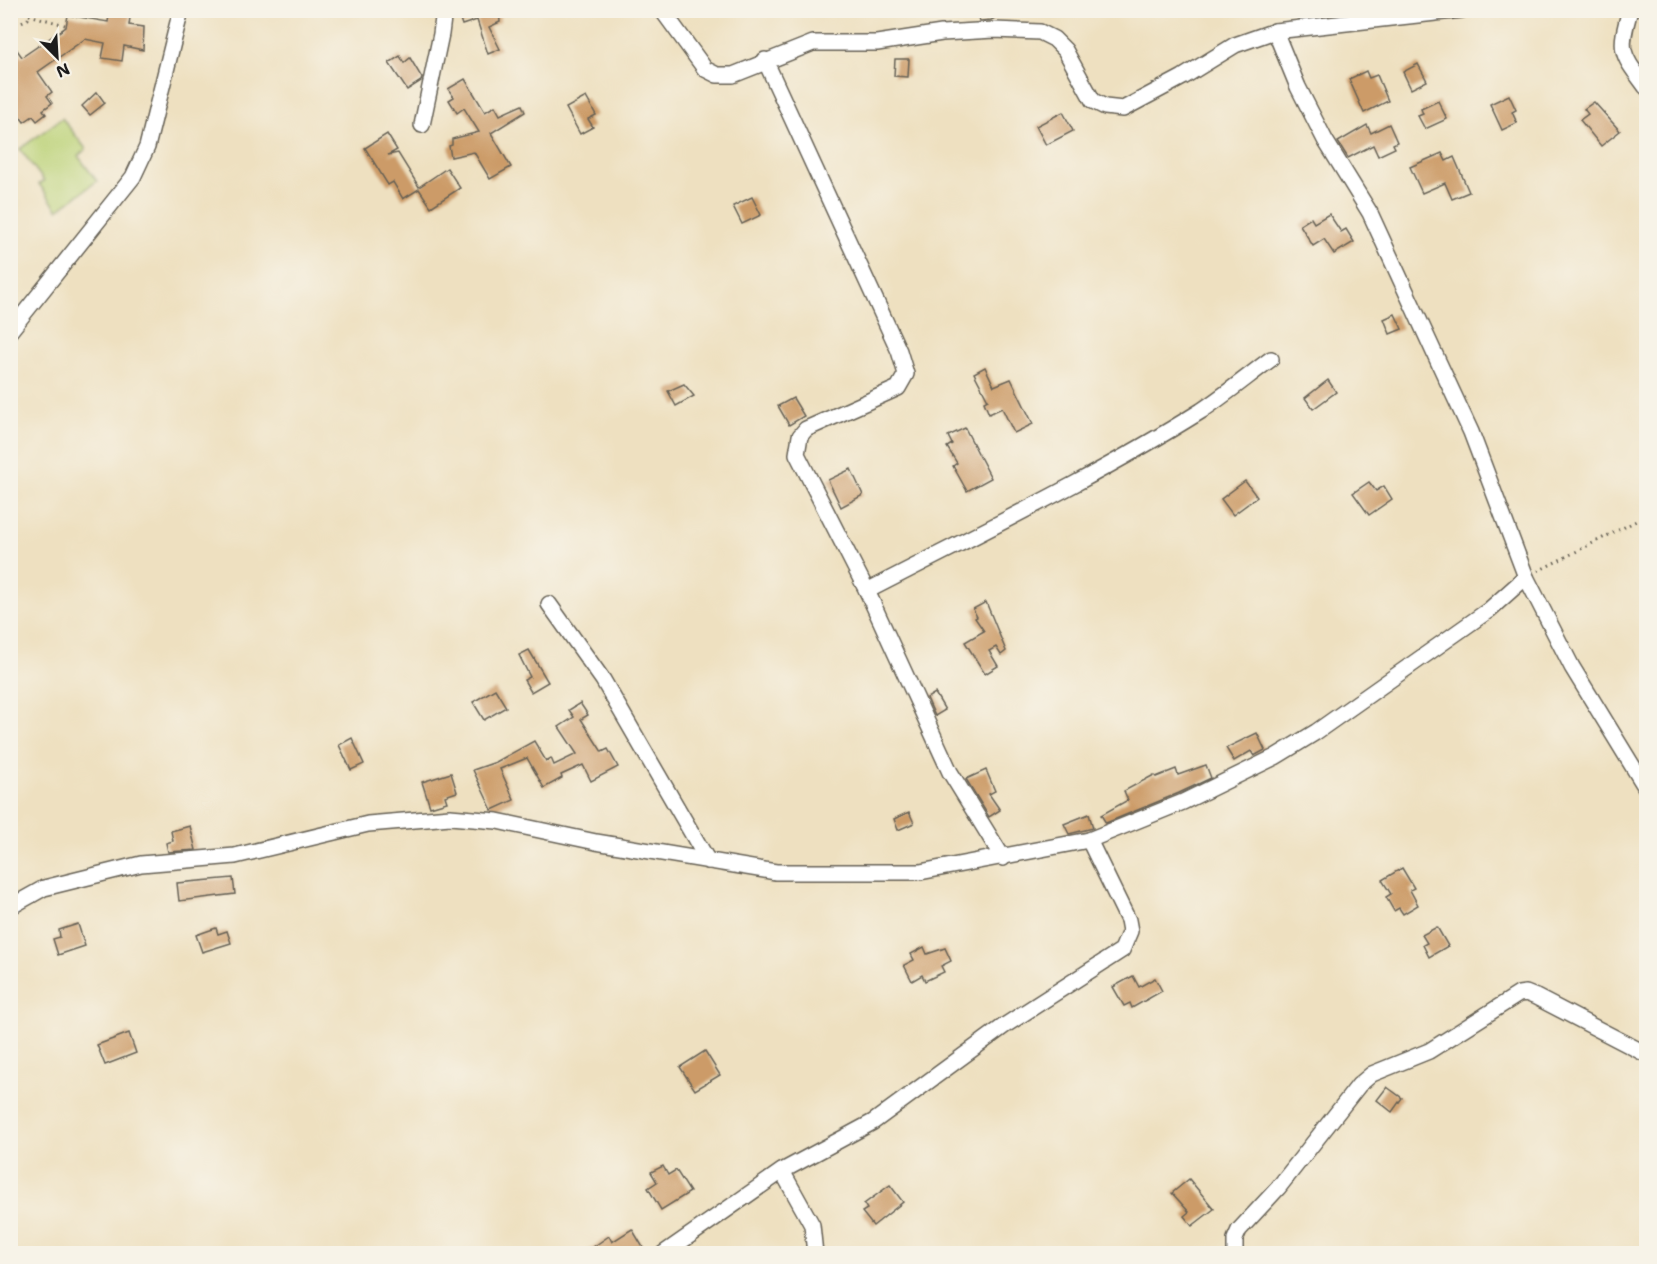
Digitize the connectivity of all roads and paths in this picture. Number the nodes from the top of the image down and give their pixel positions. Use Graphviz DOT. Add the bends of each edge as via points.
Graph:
graph roads {
  1 [pos="12,10"];
  2 [pos="181,10"];
  3 [pos="444,10"];
  4 [pos="662,10"];
  5 [pos="1462,10"];
  6 [pos="1630,10"];
  7 [pos="30,13"];
  8 [pos="12,19"];
  9 [pos="65,25"];
  10 [pos="1275,31"];
  11 [pos="765,60"];
  12 [pos="1647,87"];
  13 [pos="422,125"];
  14 [pos="10,331"];
  15 [pos="1271,359"];
  16 [pos="1647,516"];
  17 [pos="1526,577"];
  18 [pos="867,591"];
  19 [pos="549,604"];
  20 [pos="1647,788"];
  21 [pos="1089,840"];
  22 [pos="1004,858"];
  23 [pos="708,861"];
  24 [pos="10,907"];
  25 [pos="1647,1054"];
  26 [pos="782,1171"];
  27 [pos="663,1254"];
  28 [pos="815,1254"];
  29 [pos="1235,1254"];
  1 -- 8 [label="path"];
  2 -- 14 [label="street" via="147,147 133,177"];
  3 -- 13 [label="street"];
  4 -- 11 [label="street" via="705,69 717,75 733,75"];
  5 -- 10 [label="street"];
  6 -- 12 [label="street" via="1622,49 1626,61"];
  7 -- 8 [label="path" via="21,22"];
  7 -- 9 [label="path"];
  10 -- 11 [label="street" via="1235,45 1123,109 1093,101 1065,50 1040,32 994,30 877,43 813,43"];
  10 -- 17 [label="street" via="1325,140 1370,213 1471,432"];
  11 -- 18 [label="street" via="904,363 906,374 898,387 806,429 798,443 800,463"];
  15 -- 18 [label="street" via="1203,410 1166,432 1062,491"];
  16 -- 17 [label="path"];
  17 -- 20 [label="street" via="1572,667"];
  17 -- 21 [label="street" via="1490,610 1275,757 1184,802"];
  18 -- 22 [label="street" via="936,746"];
  19 -- 23 [label="street" via="603,680"];
  21 -- 22 [label="street"];
  21 -- 26 [label="street" via="1128,920 1130,931 1122,950 1004,1026 873,1122"];
  22 -- 23 [label="street" via="920,872 867,874 776,872"];
  23 -- 24 [label="street" via="497,821 440,817 368,824 235,856 141,864 44,888"];
  25 -- 29 [label="street" via="1536,997 1518,994 1429,1051 1372,1074 1359,1085 1278,1188 1239,1230"];
  26 -- 27 [label="street"];
  26 -- 28 [label="street" via="812,1225"];
}
